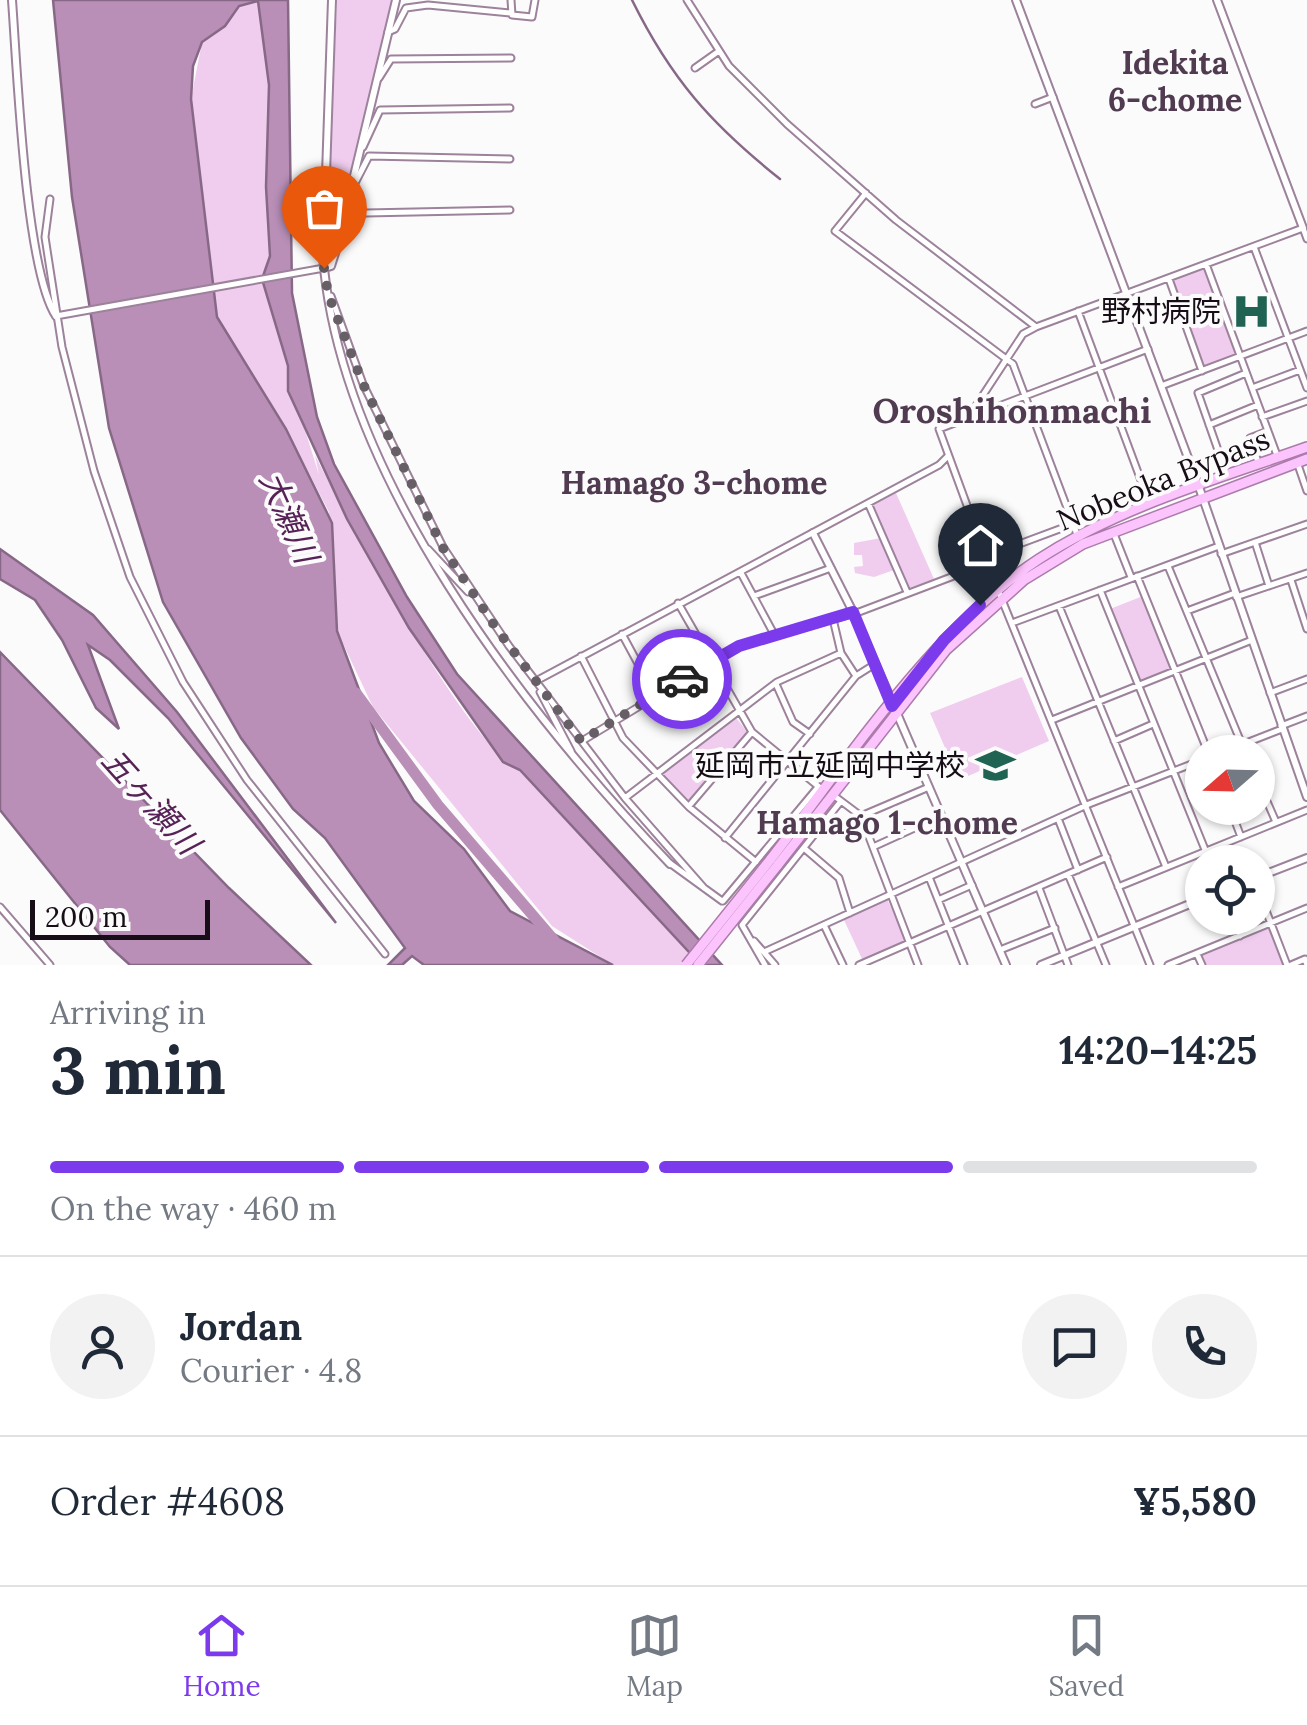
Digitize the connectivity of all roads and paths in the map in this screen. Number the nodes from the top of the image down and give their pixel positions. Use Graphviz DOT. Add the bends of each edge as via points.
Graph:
graph roads {
  1 [pos="12,0"];
  2 [pos="332,0"];
  3 [pos="396,0"];
  4 [pos="510,0"];
  5 [pos="535,0"];
  6 [pos="688,0"];
  7 [pos="1016,0"];
  8 [pos="1217,0"];
  9 [pos="512,13"];
  10 [pos="388,32"];
  11 [pos="719,51"];
  12 [pos="511,58"];
  13 [pos="695,68"];
  14 [pos="377,80"];
  15 [pos="1052,97"];
  16 [pos="1035,104"];
  17 [pos="510,108"];
  18 [pos="361,150"];
  19 [pos="510,159"];
  20 [pos="352,188"];
  21 [pos="866,193"];
  22 [pos="50,199"];
  23 [pos="510,210"];
  24 [pos="366,212"];
  25 [pos="1304,223"];
  26 [pos="1307,238"];
  27 [pos="1254,247"];
  28 [pos="1206,264"];
  29 [pos="321,268"];
  30 [pos="1169,278"];
  31 [pos="1127,293"];
  32 [pos="328,294"];
  33 [pos="1078,312"];
  34 [pos="59,316"];
  35 [pos="1036,328"];
  36 [pos="1307,331"];
  37 [pos="1289,338"];
  38 [pos="1148,349"];
  39 [pos="1240,356"];
  40 [pos="1006,360"];
  41 [pos="1098,368"];
  42 [pos="1300,370"];
  43 [pos="1202,371"];
  44 [pos="1246,373"];
  45 [pos="1161,386"];
  46 [pos="1252,388"];
  47 [pos="1307,388"];
  48 [pos="1025,396"];
  49 [pos="1307,401"];
  50 [pos="1258,405"];
  51 [pos="1262,417"];
  52 [pos="969,418"];
  53 [pos="1210,425"];
  54 [pos="1268,430"];
  55 [pos="1307,447"];
  56 [pos="948,456"];
  57 [pos="1278,458"];
  58 [pos="1302,460"];
  59 [pos="1259,464"];
  60 [pos="1227,476"];
  61 [pos="1198,487"];
  62 [pos="1307,491"];
  63 [pos="1202,498"];
  64 [pos="868,503"];
  65 [pos="1150,505"];
  66 [pos="1073,524"];
  67 [pos="1307,524"];
  68 [pos="813,534"];
  69 [pos="1114,534"];
  70 [pos="1078,537"];
  71 [pos="1255,542"];
  72 [pos="427,548"];
  73 [pos="1220,550"];
  74 [pos="987,560"];
  75 [pos="1168,565"];
  76 [pos="831,568"];
  77 [pos="741,573"];
  78 [pos="1307,573"];
  79 [pos="1134,578"];
  80 [pos="1290,578"];
  81 [pos="1269,586"];
  82 [pos="1100,590"];
  83 [pos="907,594"];
  84 [pos="1000,594"];
  85 [pos="1236,595"];
  86 [pos="475,596"];
  87 [pos="754,596"];
  88 [pos="678,603"];
  89 [pos="1059,606"];
  90 [pos="1304,609"];
  91 [pos="1187,611"];
  92 [pos="853,612"];
  93 [pos="832,618"];
  94 [pos="1012,623"];
  95 [pos="1307,629"];
  96 [pos="622,634"];
  97 [pos="775,636"];
  98 [pos="1252,640"];
  99 [pos="841,653"];
  100 [pos="581,656"];
  101 [pos="1206,658"];
  102 [pos="709,663"];
  103 [pos="875,664"];
  104 [pos="1175,670"];
  105 [pos="856,676"];
  106 [pos="1307,680"];
  107 [pos="536,681"];
  108 [pos="775,684"];
  109 [pos="1138,685"];
  110 [pos="1270,693"];
  111 [pos="656,695"];
  112 [pos="1098,701"];
  113 [pos="736,710"];
  114 [pos="894,710"];
  115 [pos="1307,716"];
  116 [pos="614,720"];
  117 [pos="1052,720"];
  118 [pos="1154,723"];
  119 [pos="1282,728"];
  120 [pos="752,732"];
  121 [pos="810,734"];
  122 [pos="1201,735"];
  123 [pos="1238,735"];
  124 [pos="1266,735"];
  125 [pos="581,741"];
  126 [pos="1114,741"];
  127 [pos="571,751"];
  128 [pos="788,761"];
  129 [pos="1185,766"];
  130 [pos="1173,771"];
  131 [pos="654,772"];
  132 [pos="929,787"];
  133 [pos="1133,787"];
  134 [pos="829,794"];
  135 [pos="1306,794"];
  136 [pos="624,798"];
  137 [pos="689,807"];
  138 [pos="1086,807"];
  139 [pos="1307,810"];
  140 [pos="861,816"];
  141 [pos="941,816"];
  142 [pos="1058,821"];
  143 [pos="1276,822"];
  144 [pos="1237,825"];
  145 [pos="1242,837"];
  146 [pos="725,838"];
  147 [pos="1203,845"];
  148 [pos="1221,845"];
  149 [pos="873,847"];
  150 [pos="804,848"];
  151 [pos="1107,857"];
  152 [pos="1307,858"];
  153 [pos="1185,859"];
  154 [pos="756,862"];
  155 [pos="774,863"];
  156 [pos="962,863"];
  157 [pos="670,864"];
  158 [pos="1166,867"];
  159 [pos="1078,870"];
  160 [pos="1275,870"];
  161 [pos="1068,874"];
  162 [pos="929,877"];
  163 [pos="972,885"];
  164 [pos="1118,887"];
  165 [pos="704,888"];
  166 [pos="1039,888"];
  167 [pos="891,895"];
  168 [pos="938,900"];
  169 [pos="723,902"];
  170 [pos="0,906"];
  171 [pos="1185,907"];
  172 [pos="1307,908"];
  173 [pos="983,912"];
  174 [pos="850,913"];
  175 [pos="1275,921"];
  176 [pos="742,925"];
  177 [pos="824,925"];
  178 [pos="949,926"];
  179 [pos="1134,927"];
  180 [pos="1055,928"];
  181 [pos="1275,932"];
  182 [pos="1240,936"];
  183 [pos="1097,942"];
  184 [pos="909,944"];
  185 [pos="1000,950"];
  186 [pos="764,952"];
  187 [pos="386,954"];
  188 [pos="1197,954"];
  189 [pos="1066,955"];
  190 [pos="1306,961"];
  191 [pos="50,965"];
  192 [pos="686,965"];
  193 [pos="698,965"];
  194 [pos="765,965"];
  195 [pos="775,965"];
  196 [pos="843,965"];
  197 [pos="860,965"];
  198 [pos="918,965"];
  199 [pos="964,965"];
  200 [pos="1006,965"];
  201 [pos="1041,965"];
  202 [pos="1068,965"];
  203 [pos="1106,965"];
  204 [pos="1150,965"];
  205 [pos="1168,965"];
  206 [pos="1202,965"];
  207 [pos="1289,965"];
  1 -- 34 [label="street" via="42,274 48,304"];
  2 -- 29 [label="street"];
  3 -- 10 [label="street"];
  4 -- 9 [label="street"];
  5 -- 9 [label="street" via="532,17"];
  6 -- 11 [label="street"];
  7 -- 15 [label="street"];
  8 -- 25 [label="street"];
  9 -- 10 [label="street" via="406,8"];
  10 -- 14 [label="street"];
  11 -- 13 [label="street"];
  11 -- 21 [label="street"];
  12 -- 14 [label="street" via="391,59"];
  14 -- 18 [label="street"];
  15 -- 16 [label="street"];
  15 -- 31 [label="street"];
  17 -- 18 [label="street" via="380,110"];
  18 -- 20 [label="street"];
  19 -- 20 [label="street" via="369,156"];
  20 -- 29 [label="street" via="332,266"];
  21 -- 35 [label="street"];
  21 -- 40 [label="street" via="835,231"];
  22 -- 34 [label="street" via="44,236"];
  23 -- 24 [label="street"];
  25 -- 26 [label="street"];
  25 -- 27 [label="street"];
  27 -- 28 [label="street"];
  27 -- 37 [label="street"];
  28 -- 30 [label="street"];
  28 -- 39 [label="street"];
  29 -- 32 [label="street"];
  29 -- 34 [label="street"];
  30 -- 31 [label="street"];
  30 -- 43 [label="street"];
  31 -- 33 [label="street"];
  31 -- 38 [label="street"];
  32 -- 72 [label="street" via="365,420"];
  32 -- 86 [label="street" via="394,452"];
  33 -- 35 [label="street"];
  33 -- 41 [label="street"];
  34 -- 187 [label="street" via="104,500 156,633 247,780"];
  35 -- 40 [label="street"];
  36 -- 37 [label="street"];
  37 -- 39 [label="street"];
  37 -- 42 [label="street"];
  38 -- 41 [label="street"];
  38 -- 45 [label="street"];
  39 -- 43 [label="street"];
  39 -- 44 [label="street"];
  40 -- 48 [label="street"];
  40 -- 52 [label="street"];
  41 -- 48 [label="street"];
  41 -- 65 [label="street"];
  42 -- 46 [label="street"];
  42 -- 47 [label="street"];
  43 -- 45 [label="street"];
  44 -- 46 [label="street"];
  44 -- 53 [label="street" via="1198,392"];
  45 -- 61 [label="street"];
  46 -- 50 [label="street"];
  48 -- 52 [label="street"];
  48 -- 66 [label="street"];
  49 -- 51 [label="street"];
  50 -- 51 [label="street"];
  50 -- 53 [label="street"];
  51 -- 54 [label="street"];
  52 -- 56 [label="street" via="938,429"];
  53 -- 60 [label="street"];
  54 -- 57 [label="street"];
  54 -- 59 [label="street" via="1250,438"];
  55 -- 57 [label="highway, Nobeoka Bypass"];
  56 -- 64 [label="street"];
  56 -- 74 [label="street"];
  57 -- 59 [label="highway, Nobeoka Bypass"];
  58 -- 62 [label="street"];
  58 -- 63 [label="highway, Nobeoka Bypass"];
  59 -- 60 [label="highway, Nobeoka Bypass"];
  60 -- 61 [label="highway, Nobeoka Bypass"];
  61 -- 63 [label="street"];
  61 -- 65 [label="highway, Nobeoka Bypass"];
  63 -- 69 [label="highway, Nobeoka Bypass"];
  63 -- 73 [label="street"];
  64 -- 68 [label="street"];
  64 -- 83 [label="street"];
  65 -- 70 [label="highway, Nobeoka Bypass"];
  66 -- 70 [label="street"];
  66 -- 74 [label="street"];
  67 -- 71 [label="street"];
  68 -- 76 [label="street"];
  68 -- 77 [label="street"];
  69 -- 79 [label="street"];
  69 -- 84 [label="highway, Nobeoka Bypass" via="1060,556"];
  70 -- 84 [label="highway, Nobeoka Bypass"];
  71 -- 73 [label="street"];
  71 -- 81 [label="street"];
  72 -- 86 [label="street"];
  72 -- 127 [label="street" via="477,628"];
  73 -- 75 [label="street"];
  73 -- 85 [label="street"];
  74 -- 83 [label="street"];
  74 -- 84 [label="street"];
  75 -- 79 [label="street"];
  75 -- 91 [label="street"];
  76 -- 87 [label="street"];
  76 -- 92 [label="street"];
  77 -- 87 [label="street"];
  77 -- 88 [label="street"];
  78 -- 80 [label="street"];
  79 -- 82 [label="street"];
  79 -- 104 [label="street"];
  80 -- 81 [label="street"];
  80 -- 90 [label="street"];
  81 -- 85 [label="street"];
  82 -- 89 [label="street"];
  82 -- 109 [label="street"];
  83 -- 92 [label="street"];
  84 -- 94 [label="street"];
  84 -- 114 [label="highway, Nobeoka Bypass" via="944,640"];
  85 -- 91 [label="street"];
  85 -- 98 [label="street"];
  86 -- 107 [label="street"];
  87 -- 97 [label="street"];
  88 -- 96 [label="street"];
  88 -- 102 [label="street"];
  89 -- 94 [label="street"];
  89 -- 112 [label="street"];
  90 -- 95 [label="street"];
  91 -- 101 [label="street"];
  92 -- 93 [label="street"];
  92 -- 103 [label="street"];
  93 -- 97 [label="street"];
  93 -- 99 [label="street"];
  94 -- 117 [label="street"];
  96 -- 100 [label="street"];
  96 -- 111 [label="street"];
  97 -- 102 [label="street"];
  98 -- 101 [label="street"];
  98 -- 110 [label="street"];
  99 -- 105 [label="street"];
  99 -- 108 [label="street"];
  100 -- 107 [label="street"];
  100 -- 116 [label="street"];
  101 -- 104 [label="street"];
  101 -- 123 [label="street"];
  102 -- 111 [label="street"];
  102 -- 113 [label="street"];
  103 -- 105 [label="street"];
  103 -- 114 [label="street"];
  104 -- 109 [label="street"];
  104 -- 122 [label="street"];
  105 -- 121 [label="street"];
  106 -- 110 [label="street"];
  107 -- 125 [label="street"];
  107 -- 127 [label="street"];
  108 -- 113 [label="street"];
  108 -- 121 [label="street" via="793,722"];
  109 -- 112 [label="street"];
  109 -- 118 [label="street"];
  110 -- 119 [label="street"];
  111 -- 116 [label="street"];
  112 -- 117 [label="street"];
  112 -- 126 [label="street"];
  113 -- 120 [label="street"];
  113 -- 131 [label="street"];
  114 -- 132 [label="street"];
  114 -- 134 [label="highway, Nobeoka Bypass"];
  115 -- 119 [label="street"];
  116 -- 125 [label="street"];
  116 -- 131 [label="street"];
  117 -- 138 [label="street"];
  118 -- 126 [label="street"];
  118 -- 130 [label="street"];
  119 -- 124 [label="street"];
  119 -- 135 [label="street"];
  120 -- 128 [label="street"];
  120 -- 137 [label="street"];
  121 -- 128 [label="street"];
  125 -- 136 [label="street"];
  126 -- 133 [label="street"];
  127 -- 157 [label="street"];
  128 -- 134 [label="street"];
  128 -- 146 [label="street"];
  129 -- 130 [label="street"];
  130 -- 133 [label="street"];
  130 -- 147 [label="street"];
  131 -- 136 [label="street"];
  131 -- 137 [label="street"];
  132 -- 140 [label="street"];
  132 -- 141 [label="street"];
  133 -- 138 [label="street"];
  133 -- 158 [label="street"];
  134 -- 140 [label="street"];
  134 -- 150 [label="street"];
  134 -- 154 [label="street"];
  134 -- 155 [label="highway, Nobeoka Bypass"];
  136 -- 165 [label="street"];
  137 -- 146 [label="street"];
  138 -- 142 [label="street"];
  138 -- 151 [label="street"];
  139 -- 143 [label="street"];
  140 -- 149 [label="street"];
  141 -- 149 [label="street"];
  141 -- 156 [label="street"];
  142 -- 156 [label="street"];
  142 -- 159 [label="street"];
  143 -- 145 [label="street"];
  144 -- 145 [label="street"];
  145 -- 148 [label="street"];
  146 -- 154 [label="street"];
  149 -- 167 [label="street"];
  150 -- 174 [label="street" via="839,878"];
  150 -- 176 [label="street"];
  151 -- 159 [label="street"];
  151 -- 164 [label="street"];
  152 -- 160 [label="street"];
  153 -- 158 [label="street"];
  154 -- 169 [label="street"];
  155 -- 192 [label="highway, Nobeoka Bypass, bridge"];
  155 -- 193 [label="highway, Nobeoka Bypass, bridge"];
  156 -- 162 [label="street"];
  156 -- 163 [label="street"];
  157 -- 165 [label="street"];
  158 -- 164 [label="street"];
  159 -- 161 [label="street"];
  161 -- 166 [label="street"];
  161 -- 183 [label="street"];
  162 -- 167 [label="street"];
  162 -- 168 [label="street"];
  163 -- 168 [label="street"];
  163 -- 173 [label="street"];
  164 -- 179 [label="street"];
  165 -- 169 [label="street"];
  166 -- 173 [label="street"];
  166 -- 180 [label="street"];
  167 -- 174 [label="street"];
  167 -- 184 [label="street"];
  168 -- 178 [label="street"];
  169 -- 176 [label="street"];
  170 -- 191 [label="street"];
  171 -- 179 [label="street"];
  172 -- 175 [label="street"];
  173 -- 178 [label="street"];
  173 -- 185 [label="street"];
  174 -- 177 [label="street"];
  176 -- 186 [label="street"];
  176 -- 194 [label="street"];
  177 -- 186 [label="street"];
  177 -- 196 [label="street"];
  178 -- 184 [label="street"];
  178 -- 199 [label="street"];
  179 -- 183 [label="street"];
  179 -- 204 [label="street"];
  180 -- 185 [label="street"];
  180 -- 189 [label="street"];
  181 -- 207 [label="street"];
  182 -- 188 [label="street"];
  183 -- 189 [label="street"];
  183 -- 203 [label="street"];
  184 -- 197 [label="street"];
  184 -- 198 [label="street"];
  185 -- 200 [label="street"];
  186 -- 195 [label="street"];
  188 -- 205 [label="street"];
  188 -- 206 [label="street"];
  189 -- 201 [label="street"];
  189 -- 202 [label="street"];
  190 -- 207 [label="street"];
}
